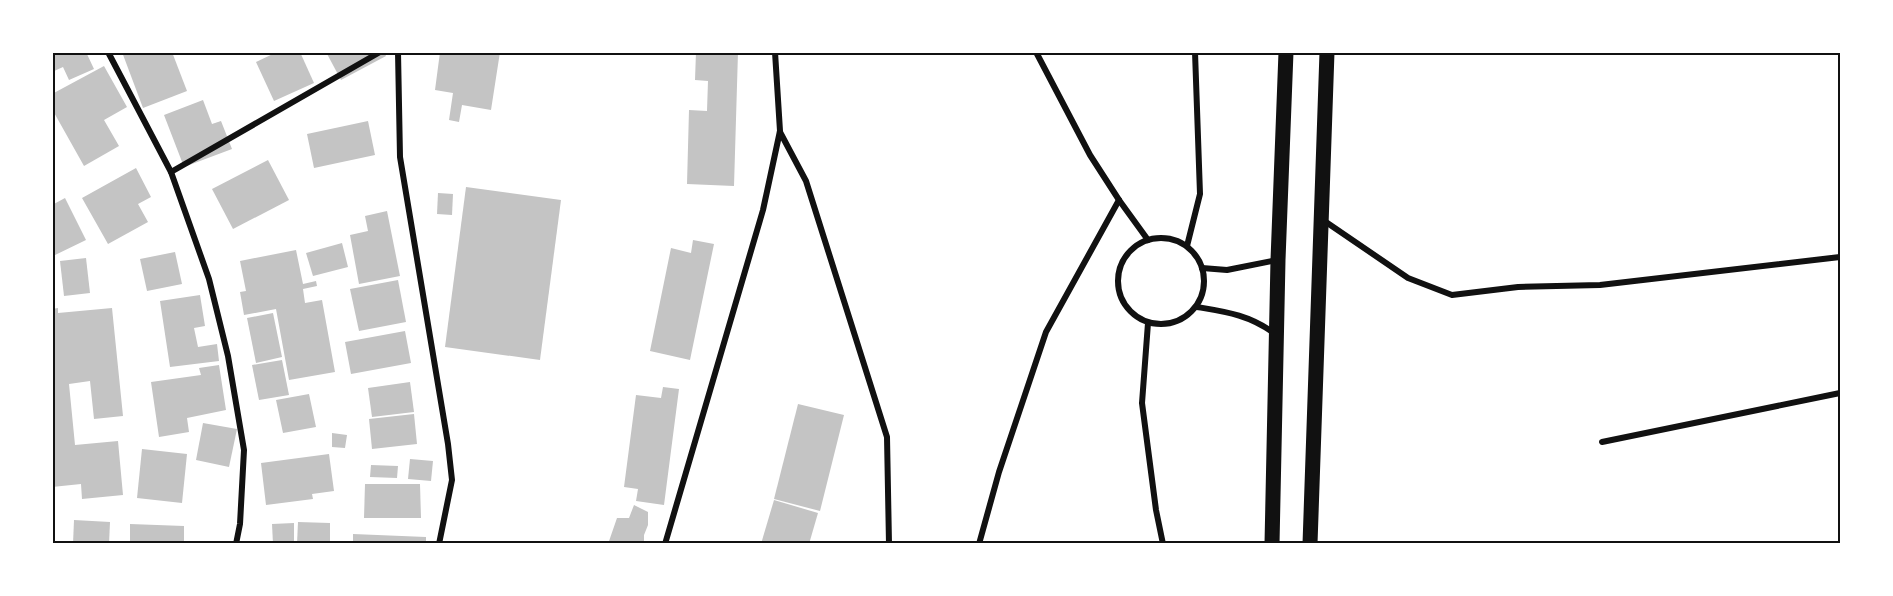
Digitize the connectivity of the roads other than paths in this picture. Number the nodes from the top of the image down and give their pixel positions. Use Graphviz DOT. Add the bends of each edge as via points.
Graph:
graph roads {
  1 [pos="108,52"];
  2 [pos="380,52"];
  3 [pos="398,52"];
  4 [pos="775,52"];
  5 [pos="1036,52"];
  6 [pos="1195,52"];
  7 [pos="1286,52"];
  8 [pos="1327,52"];
  9 [pos="780,132"];
  10 [pos="171,172"];
  11 [pos="1119,200"];
  12 [pos="1320,218"];
  13 [pos="1148,240"];
  14 [pos="1187,246"];
  15 [pos="1840,257"];
  16 [pos="1278,260"];
  17 [pos="1202,268"];
  18 [pos="1197,307"];
  19 [pos="1148,323"];
  20 [pos="1276,334"];
  21 [pos="1840,393"];
  22 [pos="1602,442"];
  23 [pos="236,543"];
  24 [pos="439,543"];
  25 [pos="665,543"];
  26 [pos="889,543"];
  27 [pos="979,543"];
  28 [pos="1163,543"];
  29 [pos="1272,543"];
  30 [pos="1310,543"];
  1 -- 10 [label="street"];
  2 -- 10 [label="street"];
  3 -- 24 [label="street" via="400,157 452,480"];
  4 -- 9 [label="street"];
  5 -- 11 [label="street" via="1069,117"];
  6 -- 14 [label="street" via="1200,194"];
  7 -- 16 [label="main road"];
  8 -- 12 [label="main road"];
  9 -- 25 [label="street" via="763,210"];
  9 -- 26 [label="street" via="806,181 887,437"];
  10 -- 23 [label="street" via="209,279 228,356 244,450"];
  11 -- 13 [label="street"];
  11 -- 27 [label="street" via="1046,332"];
  12 -- 15 [label="street" via="1408,278 1452,294 1600,285"];
  12 -- 30 [label="main road"];
  13 -- 14 [label="street" via="1175,240"];
  13 -- 19 [label="street" via="1126,256 1118,282 1126,307"];
  14 -- 17 [label="street"];
  16 -- 17 [label="street" via="1227,270"];
  16 -- 20 [label="main road"];
  17 -- 18 [label="street" via="1203,295"];
  18 -- 19 [label="street" via="1175,323"];
  18 -- 20 [label="street" via="1242,315"];
  19 -- 28 [label="street" via="1142,403"];
  20 -- 29 [label="main road"];
  21 -- 22 [label="street"];
}
